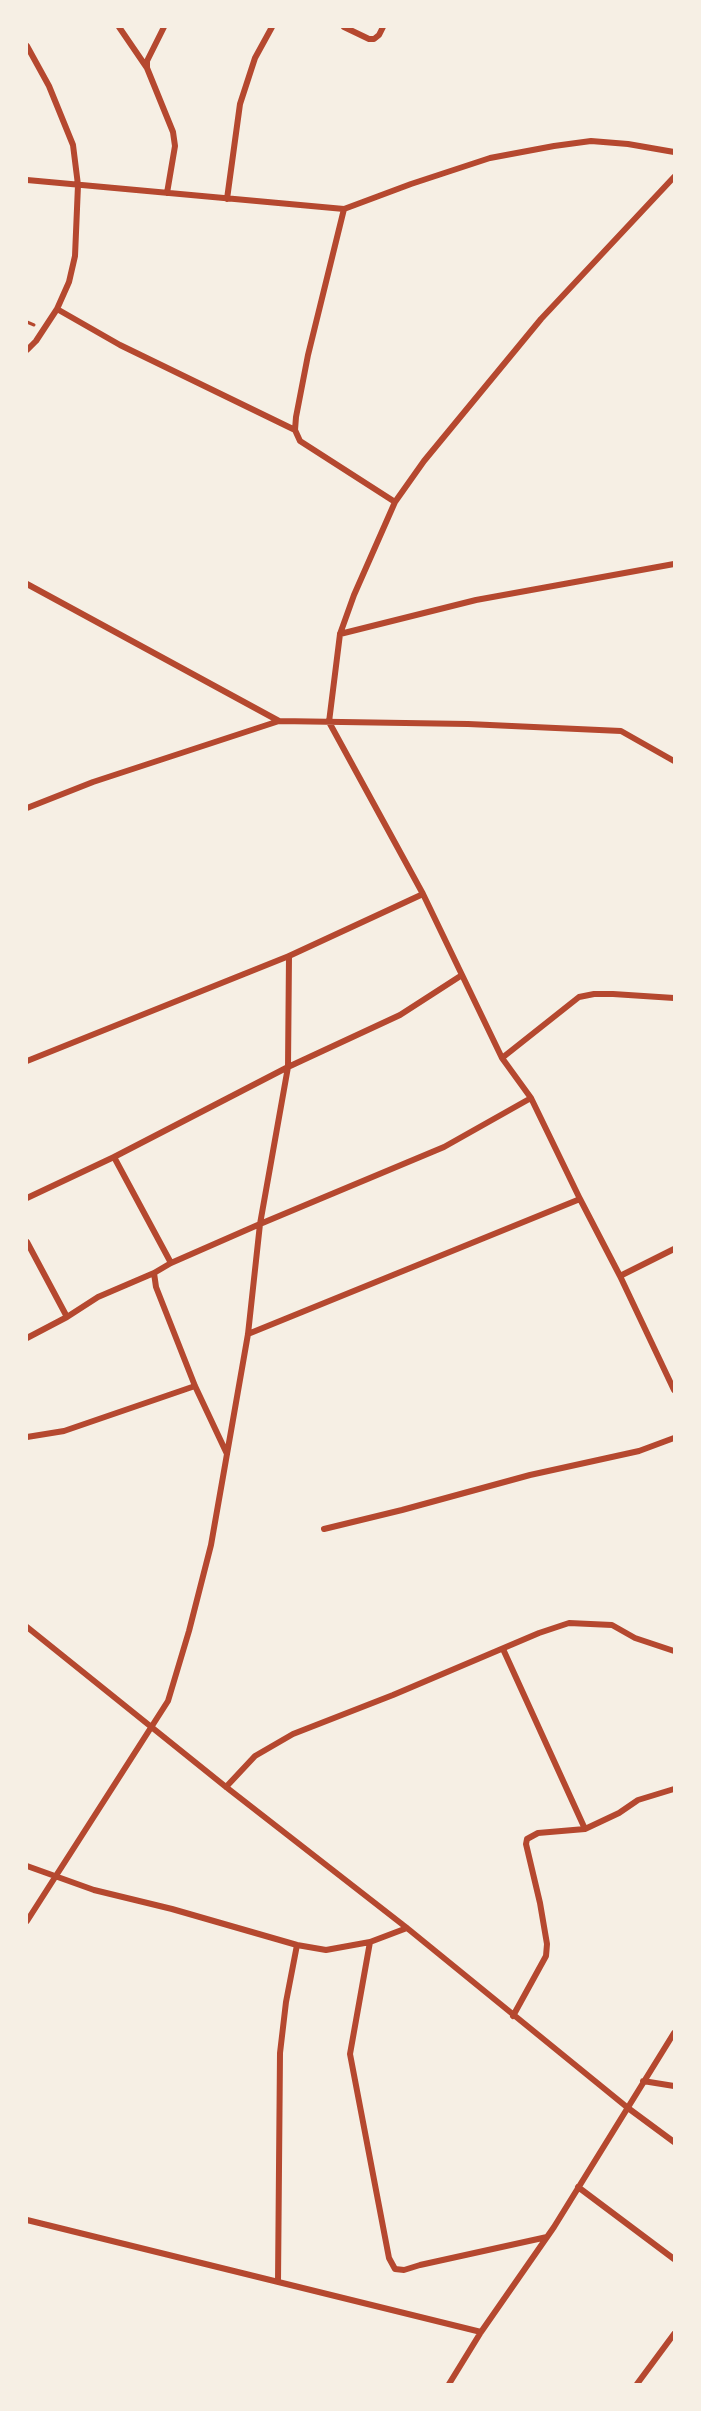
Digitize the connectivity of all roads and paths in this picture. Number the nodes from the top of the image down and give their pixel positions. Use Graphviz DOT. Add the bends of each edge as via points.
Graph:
graph roads {
  1 [pos="119,27"];
  2 [pos="164,27"];
  3 [pos="272,27"];
  4 [pos="344,27"];
  5 [pos="382,27"];
  6 [pos="27,46"];
  7 [pos="147,68"];
  8 [pos="674,152"];
  9 [pos="674,177"];
  10 [pos="27,180"];
  11 [pos="78,185"];
  12 [pos="167,193"];
  13 [pos="226,199"];
  14 [pos="344,209"];
  15 [pos="57,309"];
  16 [pos="27,350"];
  17 [pos="295,430"];
  18 [pos="395,502"];
  19 [pos="674,564"];
  20 [pos="27,584"];
  21 [pos="340,634"];
  22 [pos="279,721"];
  23 [pos="329,723"];
  24 [pos="674,761"];
  25 [pos="27,808"];
  26 [pos="423,894"];
  27 [pos="289,956"];
  28 [pos="462,975"];
  29 [pos="674,998"];
  30 [pos="502,1058"];
  31 [pos="27,1061"];
  32 [pos="288,1067"];
  33 [pos="531,1098"];
  34 [pos="114,1157"];
  35 [pos="27,1197"];
  36 [pos="580,1200"];
  37 [pos="260,1224"];
  38 [pos="27,1242"];
  39 [pos="673,1252"];
  40 [pos="171,1263"];
  41 [pos="154,1273"];
  42 [pos="620,1276"];
  43 [pos="67,1317"];
  44 [pos="248,1334"];
  45 [pos="27,1338"];
  46 [pos="195,1386"];
  47 [pos="674,1390"];
  48 [pos="27,1437"];
  49 [pos="674,1438"];
  50 [pos="227,1454"];
  51 [pos="324,1528"];
  52 [pos="27,1627"];
  53 [pos="503,1648"];
  54 [pos="674,1651"];
  55 [pos="150,1727"];
  56 [pos="226,1787"];
  57 [pos="674,1789"];
  58 [pos="585,1829"];
  59 [pos="27,1866"];
  60 [pos="55,1878"];
  61 [pos="27,1921"];
  62 [pos="407,1928"];
  63 [pos="370,1942"];
  64 [pos="297,1945"];
  65 [pos="513,2016"];
  66 [pos="674,2033"];
  67 [pos="643,2081"];
  68 [pos="674,2086"];
  69 [pos="628,2108"];
  70 [pos="674,2142"];
  71 [pos="579,2187"];
  72 [pos="27,2220"];
  73 [pos="547,2237"];
  74 [pos="674,2259"];
  75 [pos="278,2282"];
  76 [pos="481,2332"];
  77 [pos="674,2334"];
  78 [pos="449,2384"];
  79 [pos="637,2384"];
  1 -- 7 [label="street"];
  2 -- 7 [label="street"];
  3 -- 13 [label="street" via="255,58 240,105"];
  4 -- 5 [label="street" via="369,39 379,35"];
  6 -- 11 [label="street" via="49,86 73,145"];
  7 -- 12 [label="street" via="173,132 175,146"];
  8 -- 14 [label="street" via="591,141 554,146 490,158"];
  9 -- 18 [label="street" via="541,319"];
  10 -- 11 [label="street"];
  11 -- 12 [label="street"];
  11 -- 15 [label="street" via="75,256"];
  12 -- 13 [label="street"];
  13 -- 14 [label="street"];
  14 -- 17 [label="street" via="308,355"];
  15 -- 16 [label="street"];
  15 -- 17 [label="street" via="120,345"];
  17 -- 18 [label="street" via="300,441"];
  18 -- 21 [label="street"];
  19 -- 21 [label="street" via="476,600"];
  20 -- 22 [label="street"];
  21 -- 23 [label="street"];
  22 -- 23 [label="street"];
  22 -- 25 [label="street" via="93,782"];
  23 -- 24 [label="street" via="478,724 621,731"];
  23 -- 26 [label="street"];
  26 -- 27 [label="street"];
  26 -- 28 [label="street"];
  27 -- 31 [label="street"];
  27 -- 32 [label="street"];
  28 -- 30 [label="street"];
  28 -- 32 [label="street" via="400,1015"];
  29 -- 30 [label="street" via="613,994 579,997"];
  30 -- 33 [label="street"];
  32 -- 34 [label="street"];
  32 -- 37 [label="street"];
  33 -- 36 [label="street"];
  33 -- 37 [label="street" via="444,1147"];
  34 -- 35 [label="street"];
  34 -- 40 [label="street"];
  36 -- 42 [label="street"];
  36 -- 44 [label="street"];
  37 -- 40 [label="street"];
  37 -- 44 [label="street"];
  38 -- 43 [label="street"];
  39 -- 42 [label="street"];
  40 -- 41 [label="street"];
  41 -- 43 [label="street" via="98,1297"];
  41 -- 46 [label="street"];
  42 -- 47 [label="street"];
  43 -- 45 [label="street"];
  44 -- 50 [label="street"];
  46 -- 48 [label="street" via="64,1431"];
  46 -- 50 [label="street"];
  49 -- 51 [label="street" via="639,1451"];
  50 -- 55 [label="street" via="211,1545 189,1631 168,1701"];
  52 -- 55 [label="street"];
  53 -- 54 [label="street" via="569,1623 587,1622 612,1625 635,1638"];
  53 -- 56 [label="street" via="271,1745"];
  53 -- 58 [label="street"];
  55 -- 56 [label="street"];
  55 -- 60 [label="street"];
  56 -- 62 [label="street"];
  57 -- 58 [label="street" via="638,1800"];
  58 -- 65 [label="street" via="538,1833 527,1839 548,1944 546,1956"];
  59 -- 60 [label="street"];
  60 -- 61 [label="street"];
  60 -- 64 [label="street"];
  62 -- 63 [label="street"];
  62 -- 65 [label="street"];
  63 -- 64 [label="street" via="326,1950"];
  63 -- 73 [label="street" via="350,2054 389,2258 395,2269"];
  64 -- 75 [label="street" via="280,2053"];
  65 -- 69 [label="street"];
  66 -- 67 [label="street"];
  67 -- 68 [label="street"];
  67 -- 69 [label="street"];
  69 -- 70 [label="street"];
  69 -- 71 [label="street"];
  71 -- 73 [label="street"];
  71 -- 74 [label="street"];
  72 -- 75 [label="street"];
  73 -- 76 [label="street"];
  75 -- 76 [label="street"];
  76 -- 78 [label="street"];
  77 -- 79 [label="street"];
}
